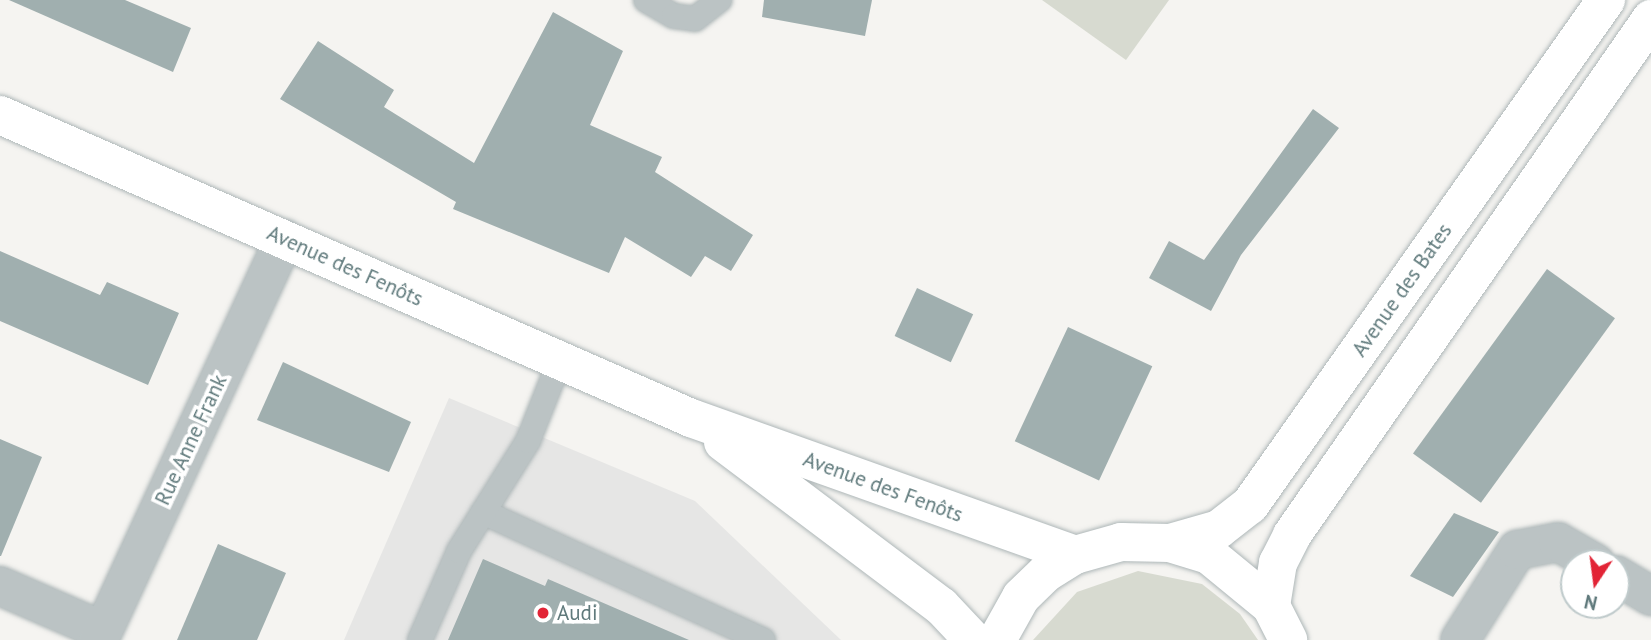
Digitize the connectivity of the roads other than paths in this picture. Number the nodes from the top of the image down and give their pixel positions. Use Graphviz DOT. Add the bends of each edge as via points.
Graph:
graph roads {
  1 [pos="646,0"];
  2 [pos="719,0"];
  3 [pos="1606,0"];
  4 [pos="1651,19"];
  5 [pos="0,115"];
  6 [pos="284,239"];
  7 [pos="560,360"];
  8 [pos="691,418"];
  9 [pos="483,512"];
  10 [pos="1170,543"];
  11 [pos="1570,549"];
  12 [pos="1075,555"];
  13 [pos="1630,583"];
  14 [pos="0,586"];
  15 [pos="1651,596"];
  16 [pos="1271,606"];
  17 [pos="101,635"];
  18 [pos="420,640"];
  19 [pos="763,640"];
  20 [pos="973,640"];
  21 [pos="997,640"];
  22 [pos="1288,640"];
  23 [pos="1460,640"];
  1 -- 2 [label="lane" via="674,16 695,19"];
  3 -- 10 [label="main road, Avenue des Bates" via="1250,505 1219,529"];
  4 -- 16 [label="main road" via="1292,535 1278,563"];
  5 -- 6 [label="main road, Avenue des Fenôts"];
  6 -- 7 [label="main road, Avenue des Fenôts"];
  6 -- 17 [label="street, Rue Anne Frank"];
  7 -- 8 [label="main road, Avenue des Fenôts"];
  7 -- 9 [label="lane" via="528,441"];
  8 -- 12 [label="main road, Avenue des Fenôts"];
  8 -- 20 [label="main road, Avenue des Fenôts" via="941,606"];
  9 -- 18 [label="lane"];
  9 -- 19 [label="lane"];
  10 -- 12 [label="main road" via="1121,542"];
  10 -- 16 [label="main road" via="1209,555"];
  11 -- 23 [label="street" via="1558,542 1517,550"];
  12 -- 21 [label="main road" via="1021,597"];
  13 -- 15 [label="street"];
  14 -- 17 [label="street"];
  16 -- 22 [label="main road"];
}
